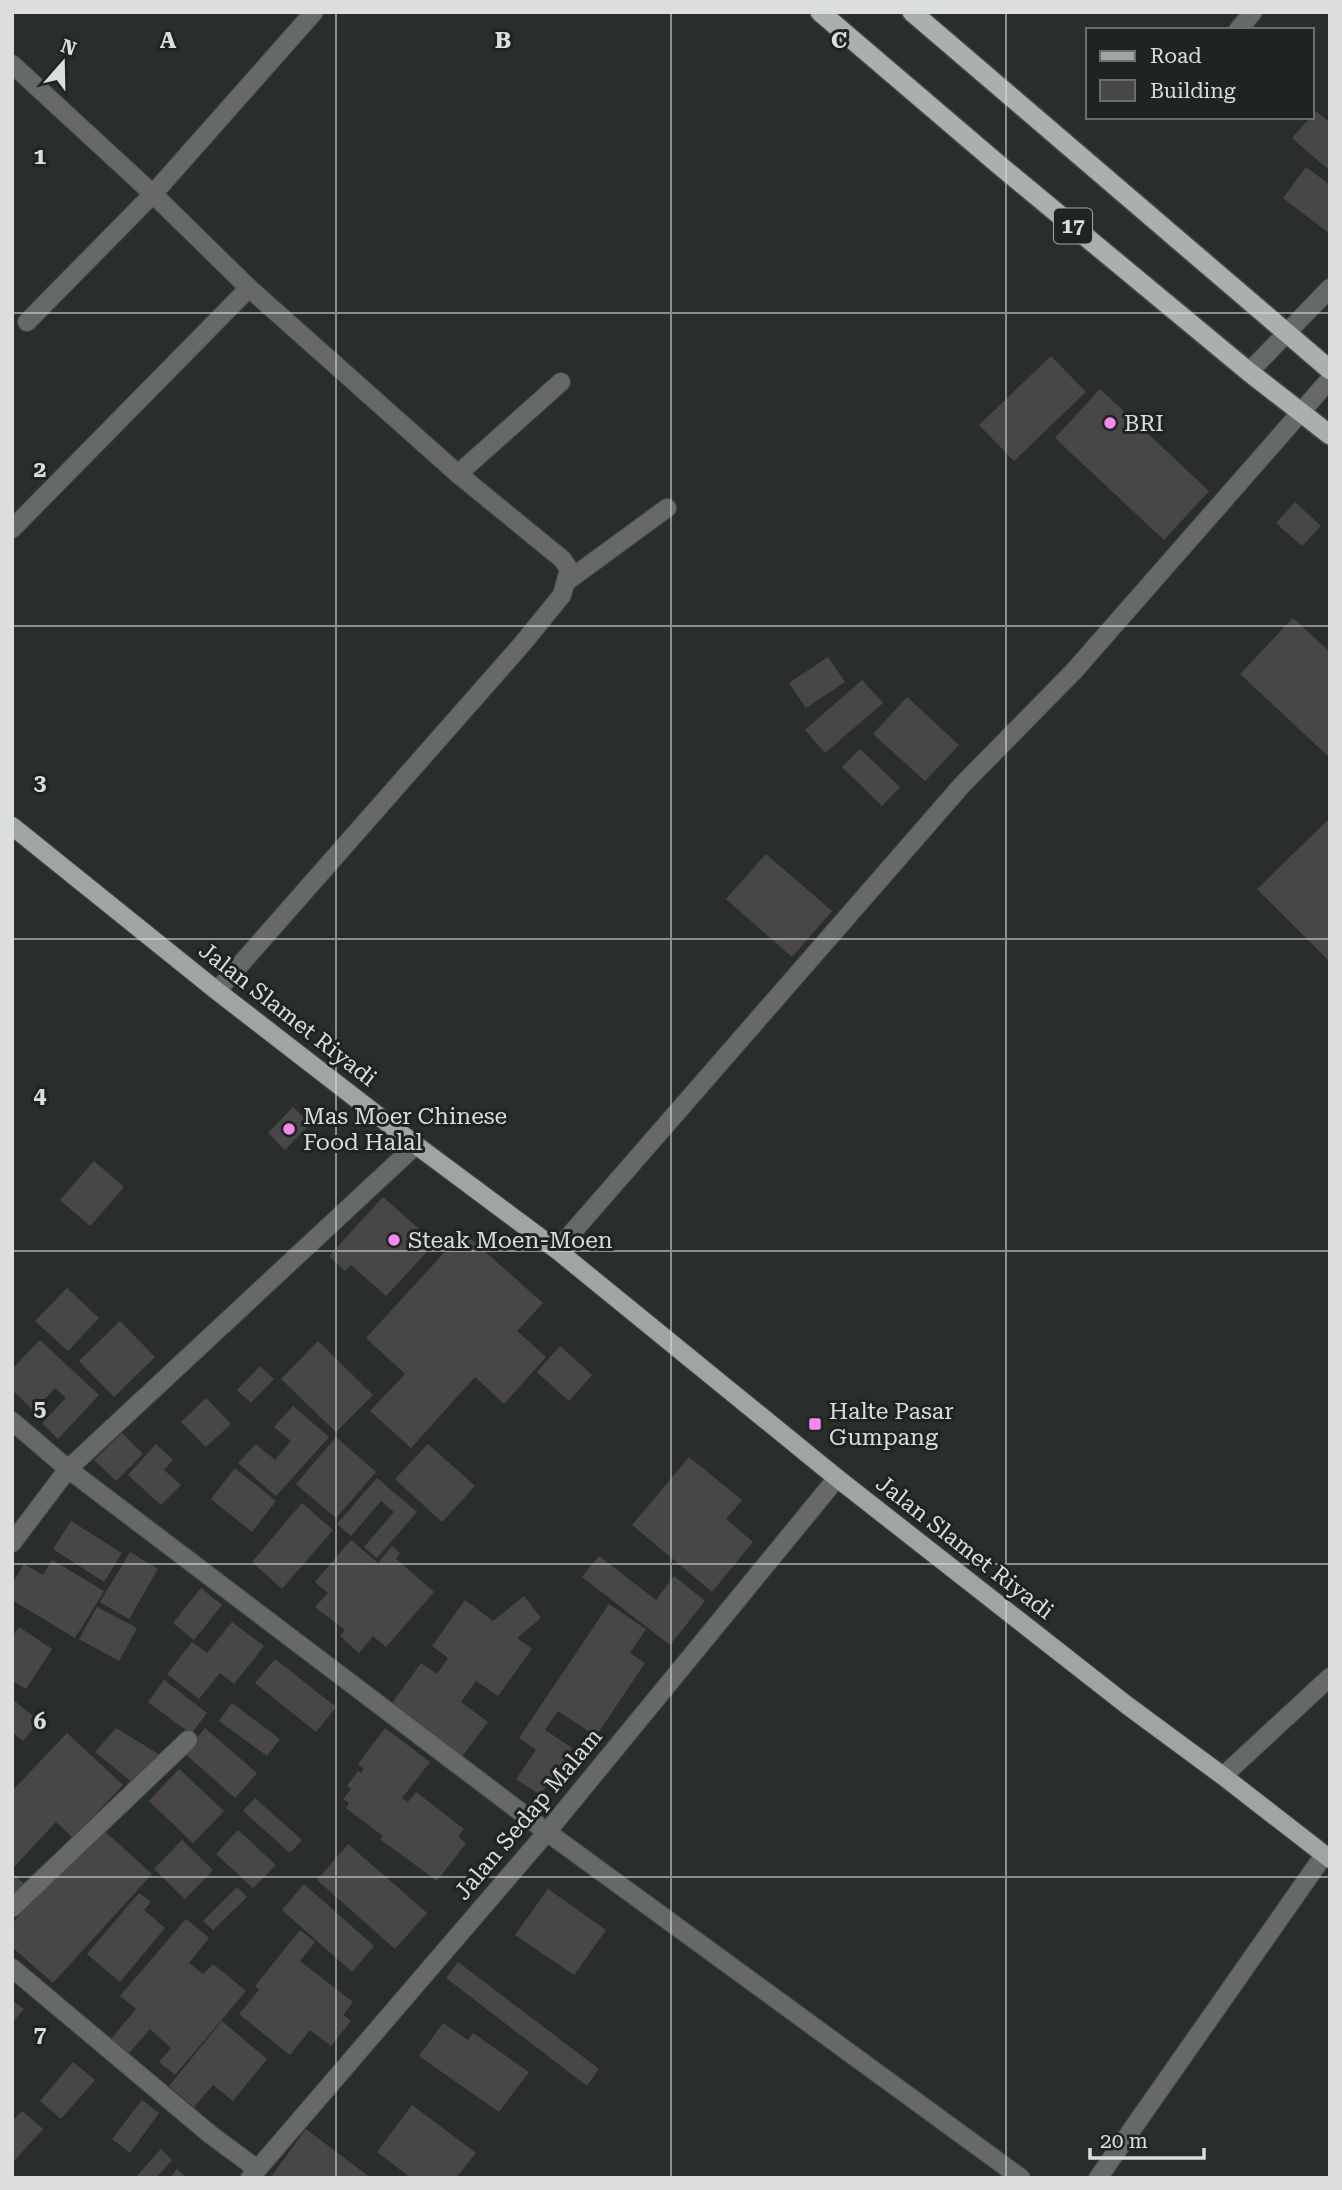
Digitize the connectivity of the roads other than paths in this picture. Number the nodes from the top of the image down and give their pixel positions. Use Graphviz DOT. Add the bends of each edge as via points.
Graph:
graph roads {
  1 [pos="314,12"];
  2 [pos="820,12"];
  3 [pos="912,12"];
  4 [pos="1252,12"];
  5 [pos="1240,28"];
  6 [pos="12,64"];
  7 [pos="153,194"];
  8 [pos="249,288"];
  9 [pos="1330,288"];
  10 [pos="27,322"];
  11 [pos="1286,335"];
  12 [pos="1330,370"];
  13 [pos="1249,372"];
  14 [pos="1330,379"];
  15 [pos="561,382"];
  16 [pos="1299,412"];
  17 [pos="1330,435"];
  18 [pos="458,474"];
  19 [pos="667,508"];
  20 [pos="12,529"];
  21 [pos="566,582"];
  22 [pos="13,829"];
  23 [pos="217,990"];
  24 [pos="416,1145"];
  25 [pos="557,1250"];
  26 [pos="12,1421"];
  27 [pos="68,1469"];
  28 [pos="837,1478"];
  29 [pos="12,1543"];
  30 [pos="1330,1677"];
  31 [pos="188,1740"];
  32 [pos="1223,1776"];
  33 [pos="547,1832"];
  34 [pos="1327,1857"];
  35 [pos="12,1908"];
  36 [pos="12,1968"];
  37 [pos="254,2173"];
  38 [pos="1021,2178"];
  39 [pos="1098,2178"];
  1 -- 7 [label="street"];
  2 -- 13 [label="highway, 17"];
  3 -- 11 [label="highway, 17"];
  4 -- 5 [label="street"];
  6 -- 7 [label="street"];
  7 -- 8 [label="street"];
  7 -- 10 [label="street"];
  8 -- 18 [label="street"];
  8 -- 20 [label="street"];
  9 -- 11 [label="street"];
  11 -- 12 [label="highway, 17"];
  11 -- 13 [label="street"];
  13 -- 16 [label="highway, 17"];
  14 -- 16 [label="street"];
  15 -- 18 [label="street"];
  16 -- 17 [label="highway, 17"];
  16 -- 25 [label="street" via="1074,671 962,785"];
  18 -- 21 [label="street" via="562,559 569,569"];
  19 -- 21 [label="street"];
  21 -- 23 [label="street" via="562,595 523,643"];
  22 -- 23 [label="main road, Jalan Slamet Riyadi"];
  23 -- 24 [label="main road, Jalan Slamet Riyadi"];
  24 -- 25 [label="main road, Jalan Slamet Riyadi"];
  24 -- 27 [label="street"];
  25 -- 28 [label="main road, Jalan Slamet Riyadi"];
  26 -- 27 [label="street"];
  27 -- 29 [label="street"];
  27 -- 33 [label="street"];
  28 -- 32 [label="main road, Jalan Slamet Riyadi"];
  28 -- 33 [label="street, Jalan Sedap Malam"];
  30 -- 32 [label="street"];
  31 -- 35 [label="street"];
  32 -- 34 [label="main road, Jalan Slamet Riyadi"];
  33 -- 37 [label="street, Jalan Sedap Malam"];
  33 -- 38 [label="street"];
  34 -- 39 [label="street"];
  36 -- 37 [label="street"];
}
